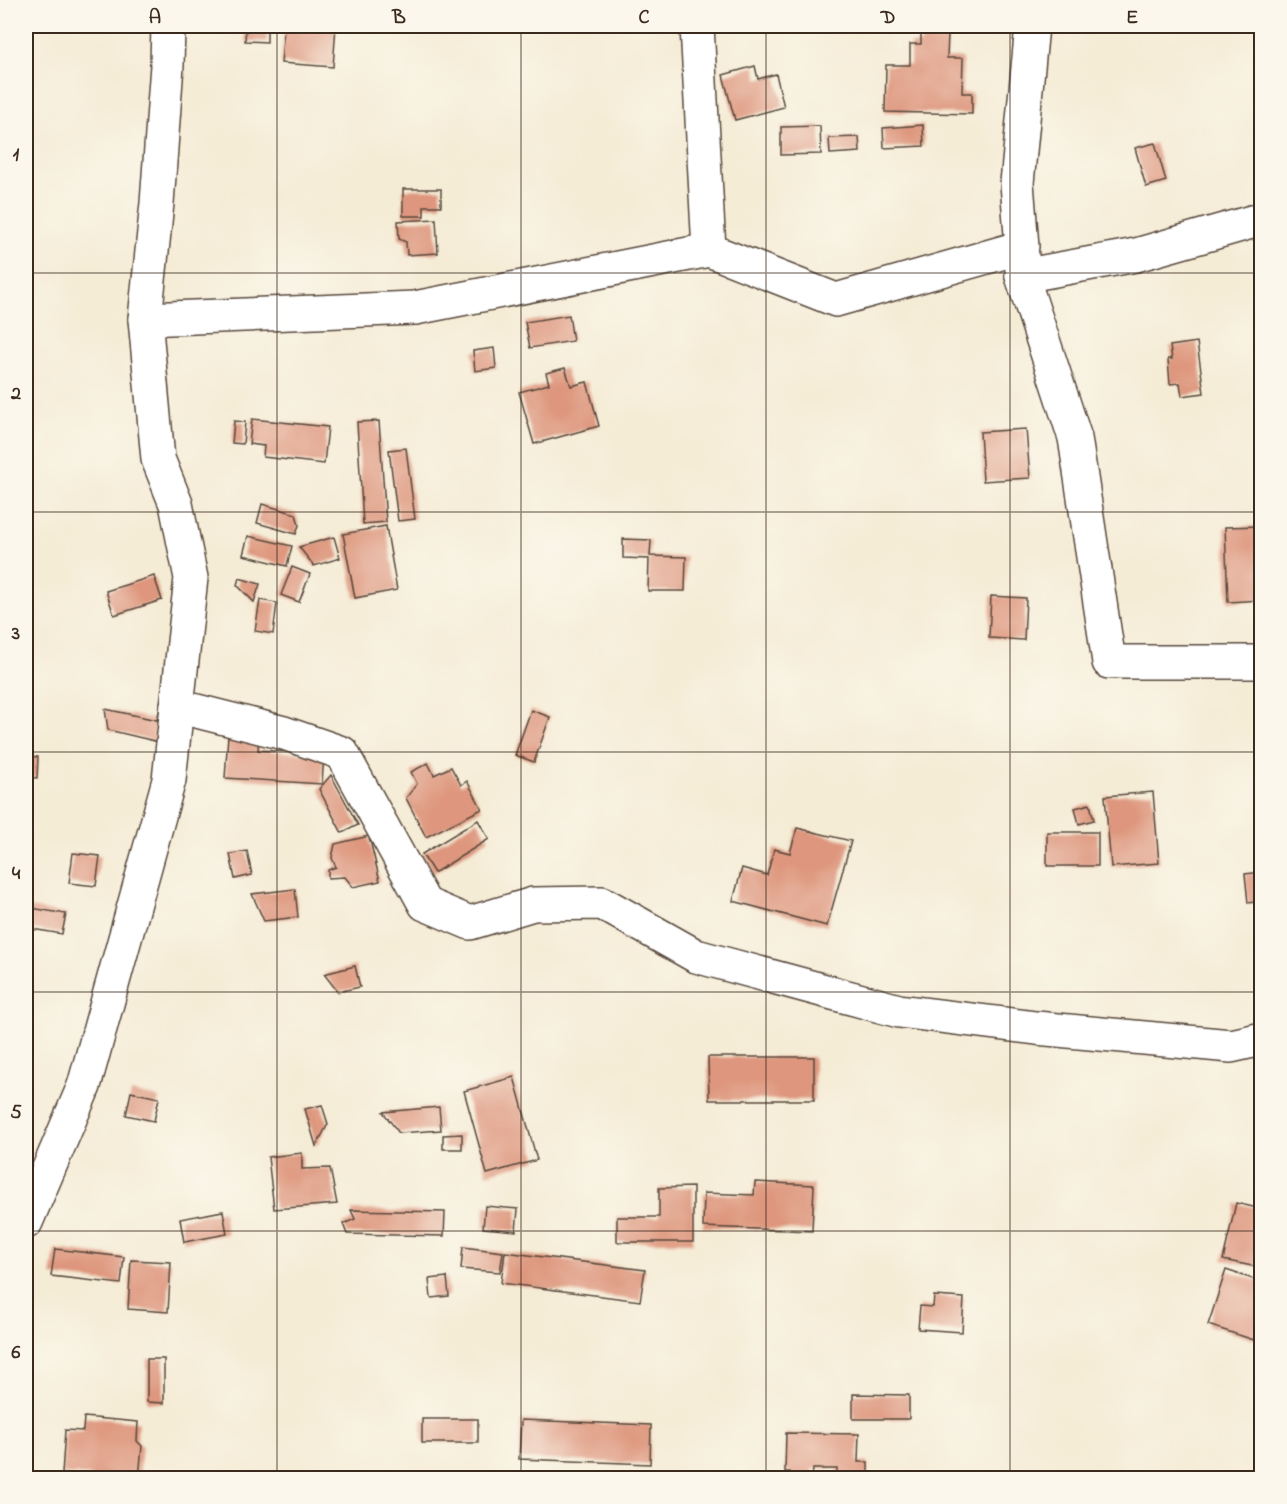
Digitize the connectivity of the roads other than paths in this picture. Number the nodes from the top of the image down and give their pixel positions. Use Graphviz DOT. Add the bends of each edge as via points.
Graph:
graph roads {
  1 [pos="168,26"];
  2 [pos="697,26"];
  3 [pos="1032,26"];
  4 [pos="1262,219"];
  5 [pos="709,250"];
  6 [pos="1022,262"];
  7 [pos="145,319"];
  8 [pos="1262,662"];
  9 [pos="177,706"];
  10 [pos="1262,1039"];
  11 [pos="26,1222"];
  1 -- 7 [label="street"];
  2 -- 5 [label="street"];
  3 -- 6 [label="street" via="1017,183"];
  4 -- 6 [label="street" via="1136,255"];
  5 -- 6 [label="street" via="836,300"];
  5 -- 7 [label="street" via="415,308"];
  6 -- 8 [label="street" via="1075,438 1109,662"];
  7 -- 9 [label="street" via="158,459 176,504 191,578"];
  9 -- 10 [label="street" via="284,733 342,753 425,904 470,923 532,904 602,903 696,956 898,1011 1231,1046"];
  9 -- 11 [label="street" via="169,780 84,1086"];
}
